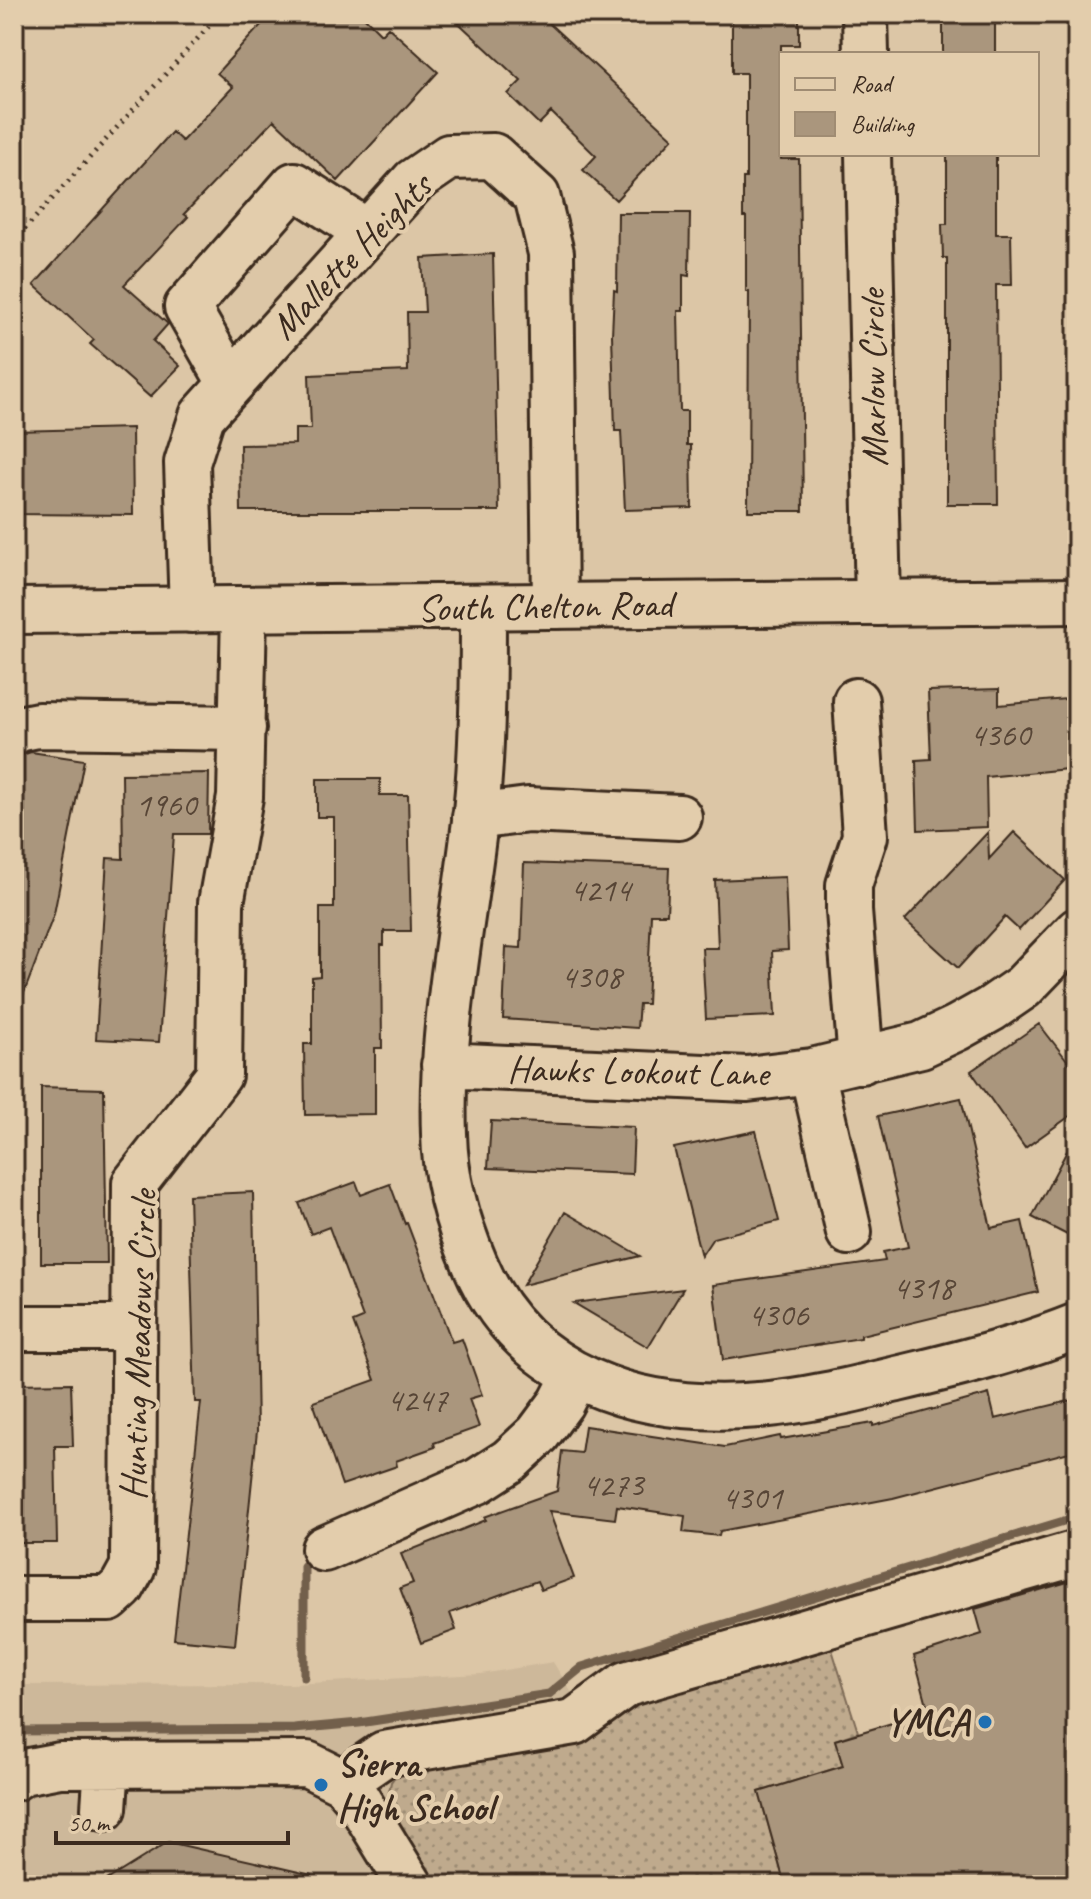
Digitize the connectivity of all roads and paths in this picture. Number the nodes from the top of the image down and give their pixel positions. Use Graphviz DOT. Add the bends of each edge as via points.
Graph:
graph roads {
  1 [pos="220,14"];
  2 [pos="865,14"];
  3 [pos="866,52"];
  4 [pos="868,156"];
  5 [pos="367,232"];
  6 [pos="14,241"];
  7 [pos="231,384"];
  8 [pos="1077,601"];
  9 [pos="878,603"];
  10 [pos="555,606"];
  11 [pos="483,607"];
  12 [pos="192,610"];
  13 [pos="244,610"];
  14 [pos="14,611"];
  15 [pos="856,701"];
  16 [pos="243,728"];
  17 [pos="14,732"];
  18 [pos="475,817"];
  19 [pos="679,817"];
  20 [pos="1077,931"];
  21 [pos="861,1061"];
  22 [pos="444,1065"];
  23 [pos="812,1071"];
  24 [pos="849,1232"];
  25 [pos="1077,1326"];
  26 [pos="14,1328"];
  27 [pos="132,1328"];
  28 [pos="575,1376"];
  29 [pos="324,1549"];
  30 [pos="1077,1553"];
  31 [pos="14,1599"];
  32 [pos="107,1764"];
  33 [pos="14,1778"];
  34 [pos="343,1782"];
  35 [pos="104,1808"];
  36 [pos="410,1885"];
  1 -- 6 [label="path"];
  2 -- 3 [label="street"];
  4 -- 9 [label="street, Marlow Circle"];
  5 -- 7 [label="street, Mallette Heights"];
  5 -- 7 [label="street" via="294,185 187,307"];
  5 -- 10 [label="street, Mallette Heights" via="414,181 449,157 493,156 537,196 551,253"];
  7 -- 12 [label="street, Mallette Heights" via="202,416 187,463"];
  8 -- 9 [label="street, South Chelton Road"];
  9 -- 10 [label="street, South Chelton Road"];
  10 -- 11 [label="street, South Chelton Road"];
  11 -- 13 [label="street, South Chelton Road"];
  11 -- 18 [label="street"];
  12 -- 13 [label="street, South Chelton Road"];
  12 -- 14 [label="street, South Chelton Road"];
  13 -- 16 [label="street, Hunting Meadows Circle"];
  15 -- 21 [label="street" via="865,836 849,885 849,911"];
  16 -- 17 [label="street" via="38,725"];
  16 -- 27 [label="street, Hunting Meadows Circle" via="240,797 221,903 219,1075 135,1183"];
  18 -- 19 [label="street" via="528,810"];
  18 -- 22 [label="street"];
  20 -- 21 [label="street, Hawks Lookout Lane" via="1023,987 991,1009 921,1045"];
  21 -- 23 [label="street, Hawks Lookout Lane"];
  22 -- 23 [label="street, Hawks Lookout Lane" via="747,1079"];
  22 -- 28 [label="street" via="444,1136 461,1233 505,1318"];
  23 -- 24 [label="street"];
  25 -- 28 [label="street" via="940,1369 758,1405 658,1403 611,1392"];
  26 -- 27 [label="street"];
  27 -- 31 [label="street, Hunting Meadows Circle" via="133,1567 109,1599"];
  28 -- 29 [label="street" via="538,1434 509,1461 478,1481"];
  30 -- 34 [label="street" via="626,1684 574,1722 384,1754"];
  32 -- 33 [label="street" via="44,1767"];
  32 -- 34 [label="street" via="307,1764"];
  32 -- 35 [label="street"];
  34 -- 36 [label="street"];
}
